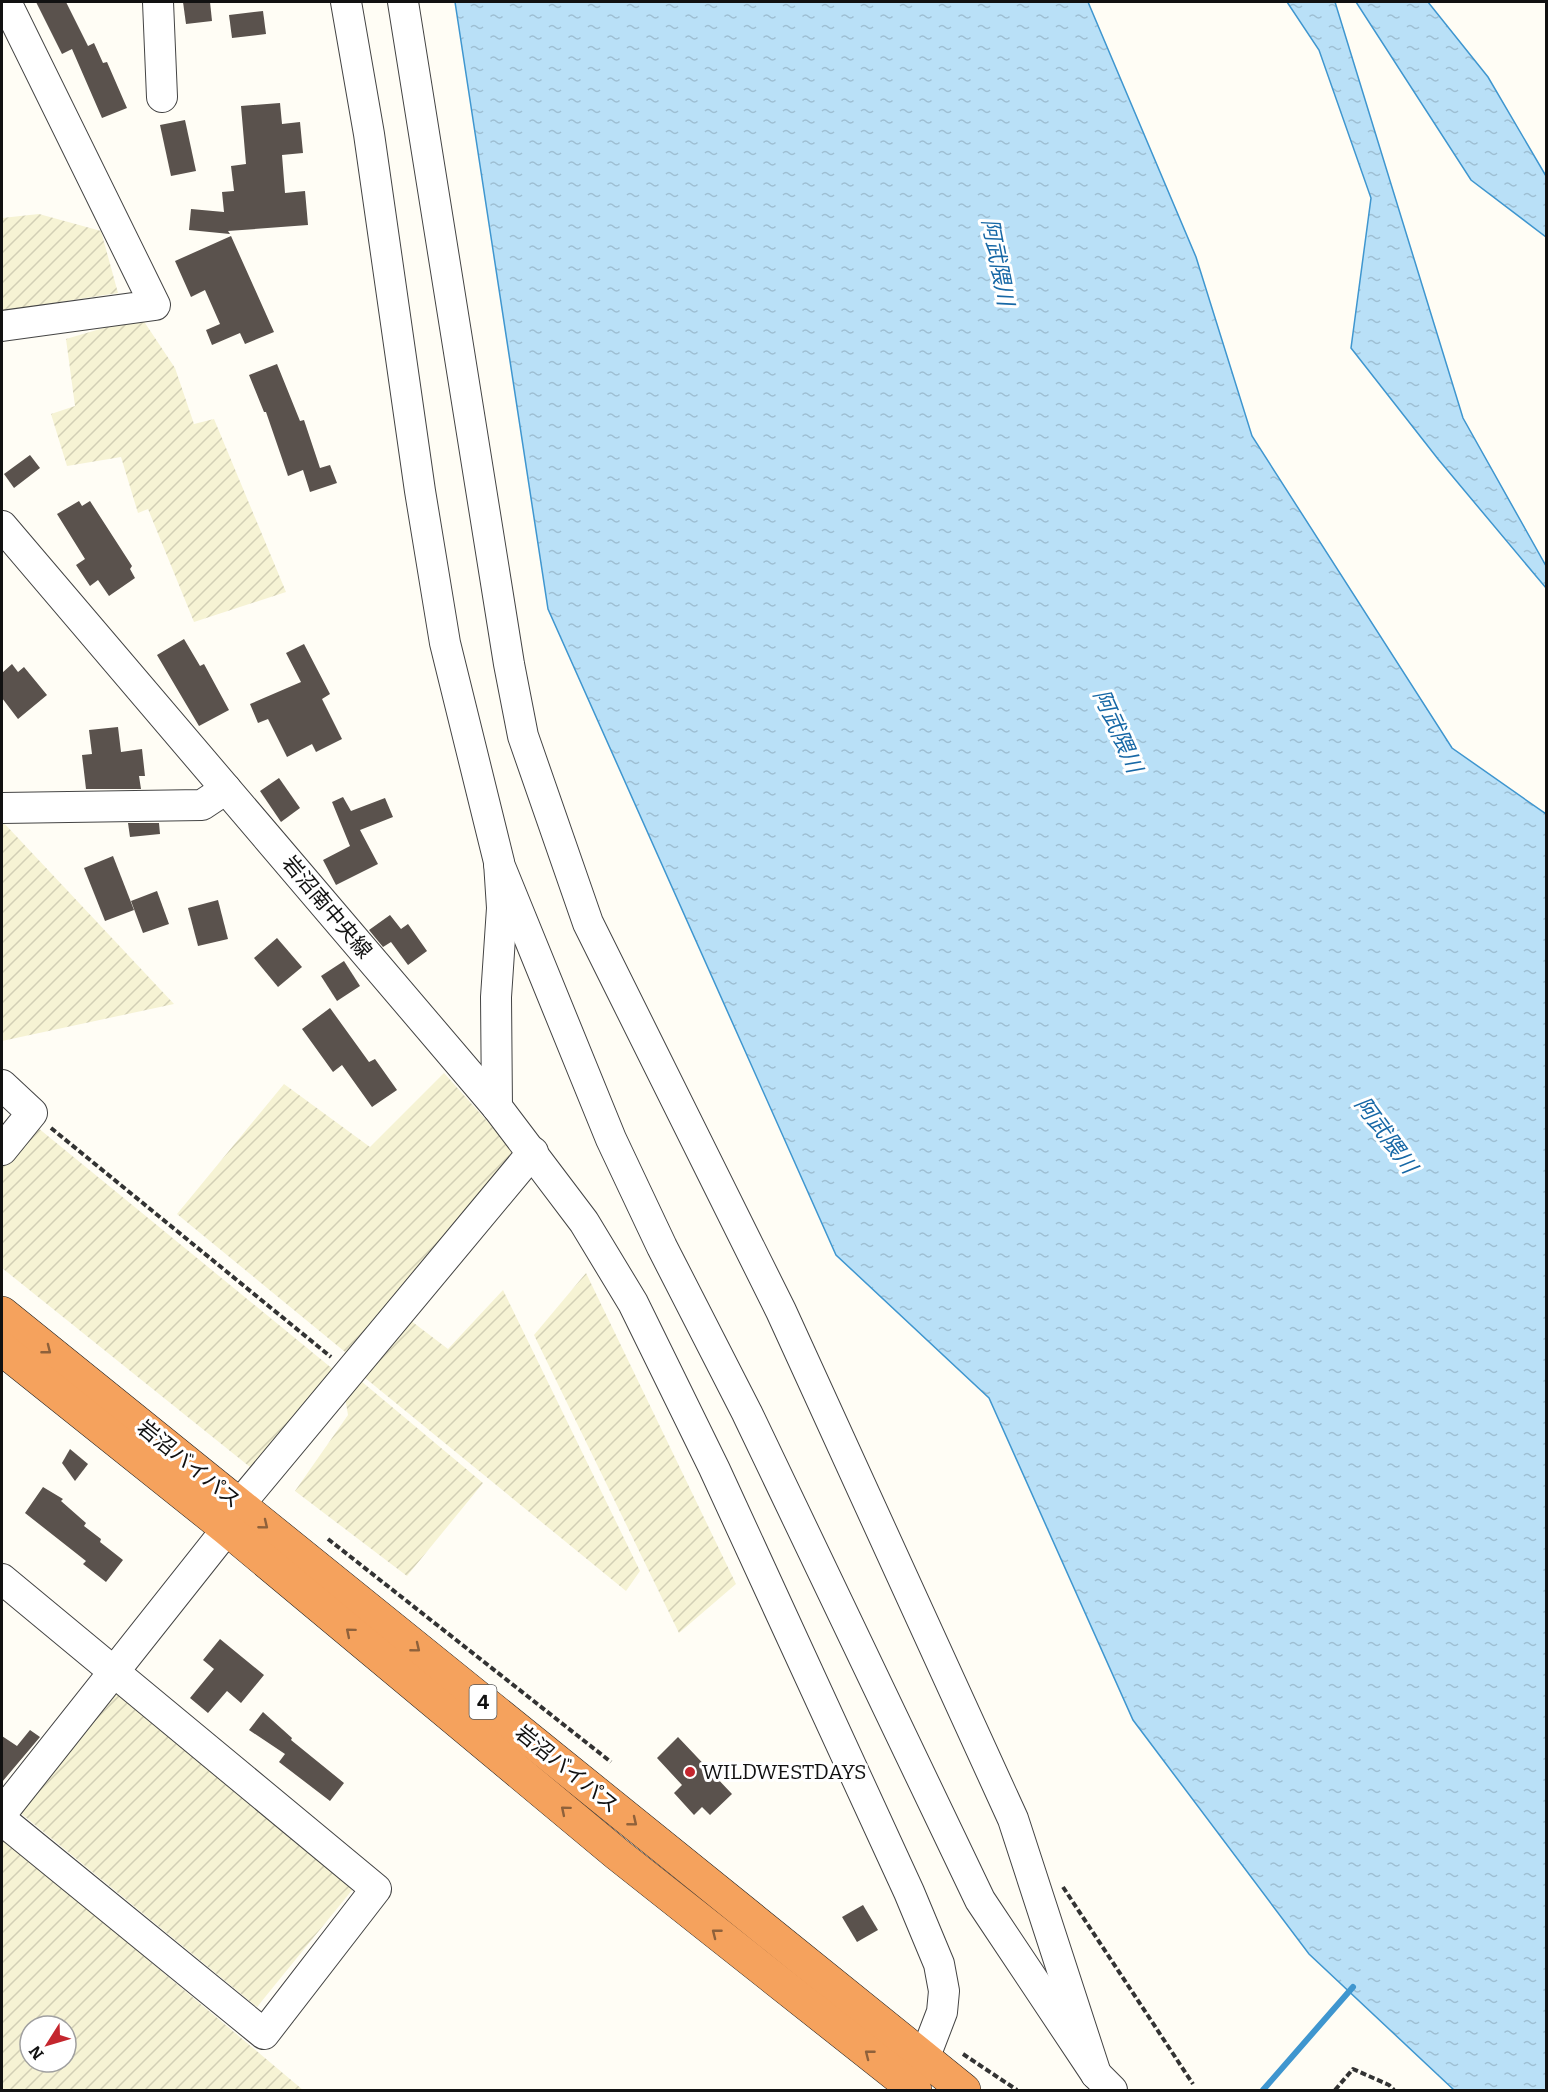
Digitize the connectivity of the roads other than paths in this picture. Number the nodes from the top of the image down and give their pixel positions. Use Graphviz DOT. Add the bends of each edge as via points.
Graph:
graph roads {
  1 [pos="6,2"];
  2 [pos="158,2"];
  3 [pos="346,2"];
  4 [pos="403,2"];
  5 [pos="162,97"];
  6 [pos="2,326"];
  7 [pos="2,526"];
  8 [pos="226,789"];
  9 [pos="2,808"];
  10 [pos="499,864"];
  11 [pos="2,1085"];
  12 [pos="497,1107"];
  13 [pos="2,1150"];
  14 [pos="533,1152"];
  15 [pos="2,1313"];
  16 [pos="2,1349"];
  17 [pos="233,1517"];
  18 [pos="2,1579"];
  19 [pos="114,1670"];
  20 [pos="2,1813"];
  21 [pos="2,1820"];
  22 [pos="961,2076"];
  23 [pos="910,2080"];
  24 [pos="1104,2082"];
  1 -- 6 [label="street" via="155,305"];
  2 -- 5 [label="street"];
  3 -- 10 [label="street" via="445,643"];
  4 -- 24 [label="street" via="523,736 588,923 781,1311 1013,1819"];
  7 -- 8 [label="street, 岩沼南中央線"];
  8 -- 9 [label="street" via="202,805"];
  8 -- 12 [label="street, 岩沼南中央線"];
  10 -- 12 [label="street" via="502,908 496,997"];
  10 -- 24 [label="street" via="611,1139 980,1900"];
  11 -- 13 [label="street" via="32,1113"];
  12 -- 14 [label="street, 岩沼南中央線"];
  14 -- 17 [label="street"];
  14 -- 23 [label="street, 岩沼南中央線" via="584,1222 633,1303 714,1468 930,1940 944,1991 942,2012"];
  15 -- 17 [label="highway, 岩沼バイパス / 4, one-way"];
  16 -- 17 [label="highway, 岩沼バイパス / 4"];
  17 -- 19 [label="street"];
  17 -- 23 [label="highway, 岩沼バイパス / 4" via="617,1854"];
  18 -- 19 [label="street"];
  19 -- 20 [label="street"];
  19 -- 21 [label="street" via="376,1889 264,2034"];
  22 -- 23 [label="highway, 岩沼バイパス / 4"];
}
